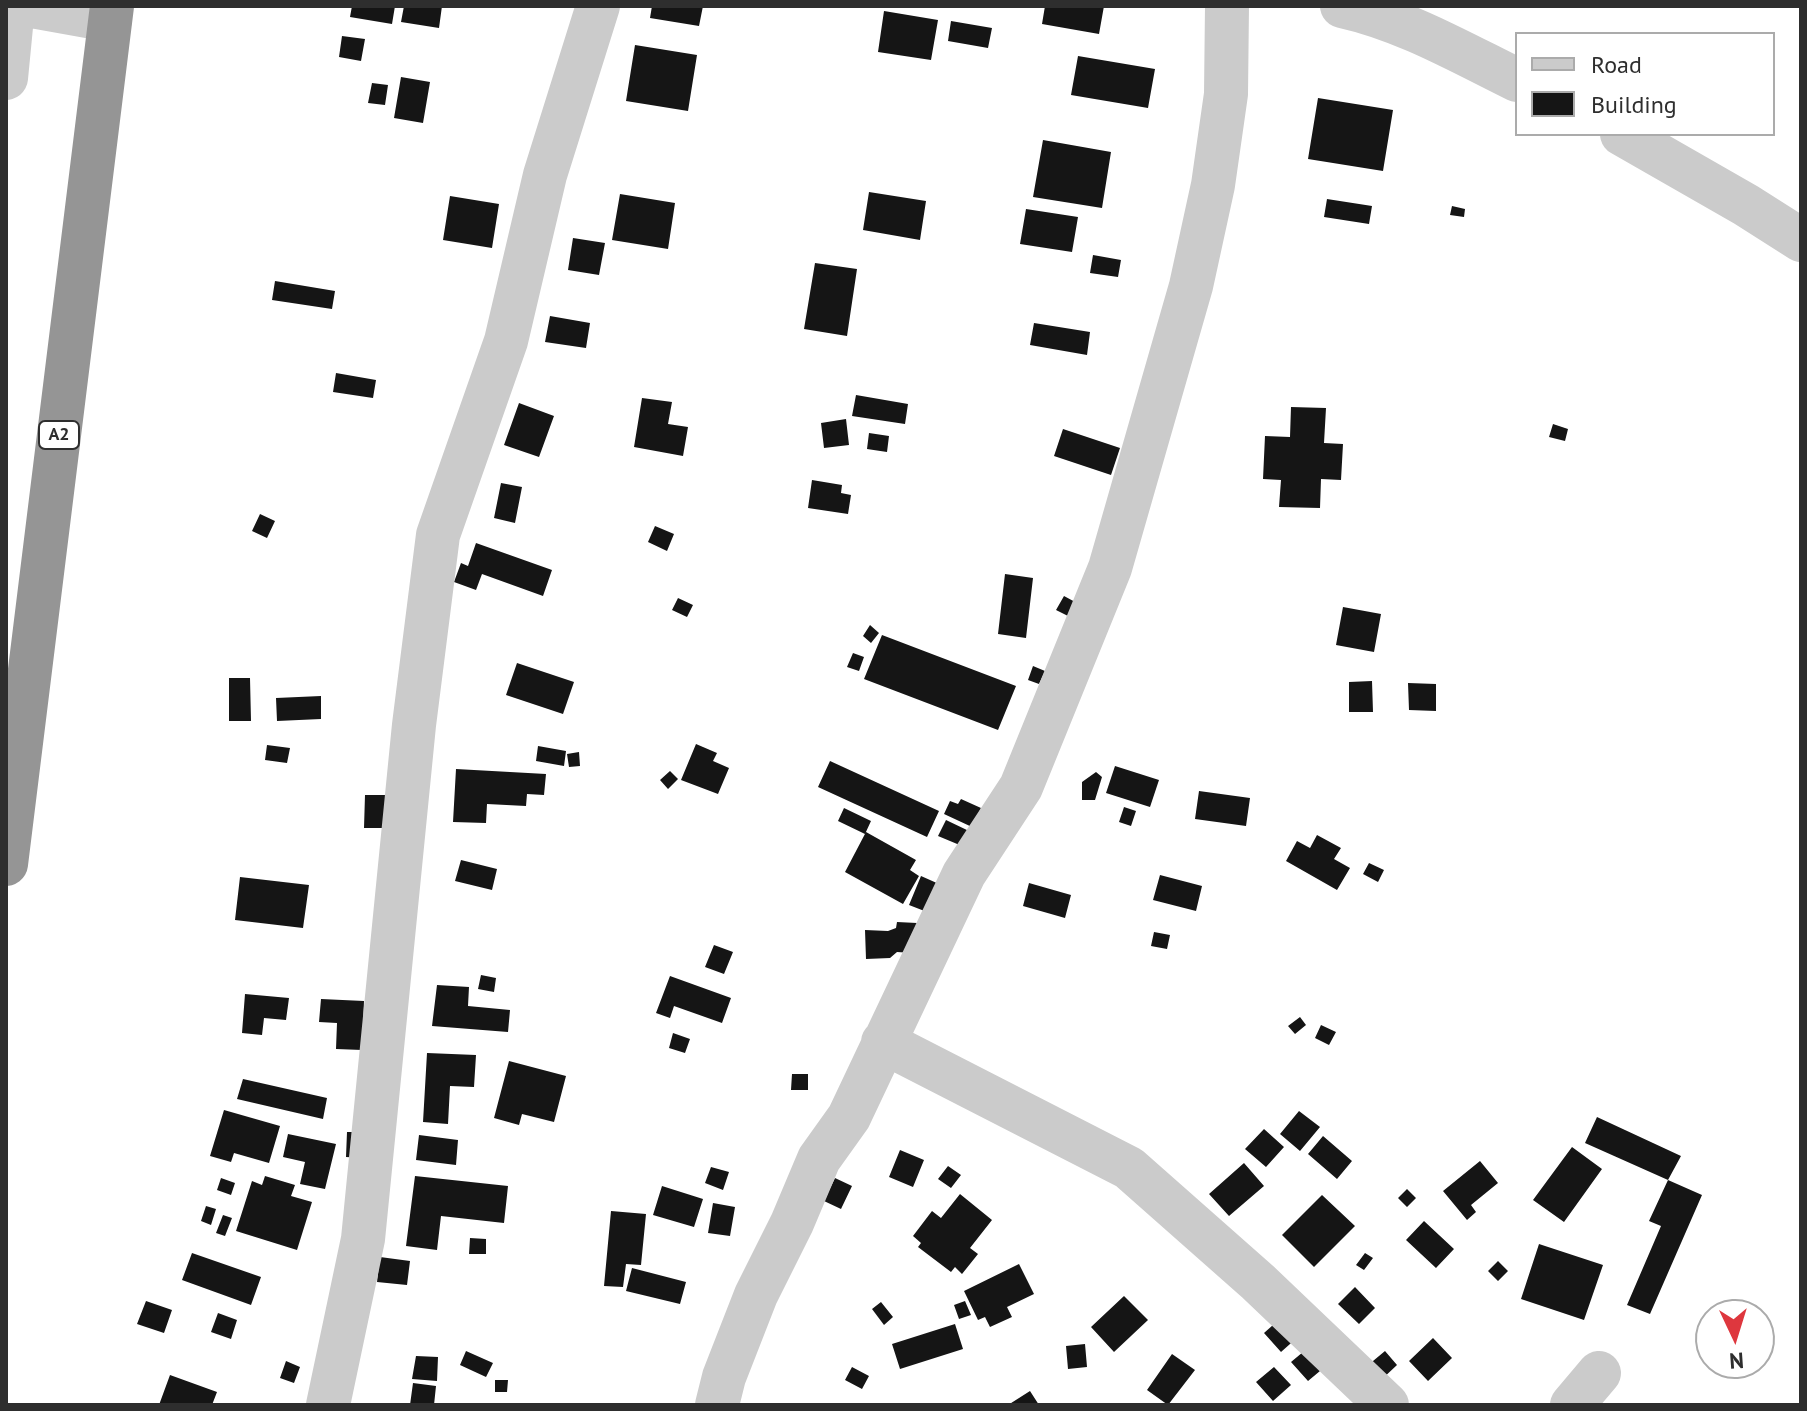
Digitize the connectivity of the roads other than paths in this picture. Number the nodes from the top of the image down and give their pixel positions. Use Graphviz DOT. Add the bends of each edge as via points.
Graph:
graph roads {
  1 [pos="13,6"];
  2 [pos="32,6"];
  3 [pos="598,6"];
  4 [pos="1227,6"];
  5 [pos="1342,6"];
  6 [pos="111,13"];
  7 [pos="6,78"];
  8 [pos="1515,79"];
  9 [pos="1625,136"];
  10 [pos="1801,240"];
  11 [pos="6,864"];
  12 [pos="883,1042"];
  13 [pos="328,1405"];
  14 [pos="717,1405"];
  15 [pos="1387,1405"];
  1 -- 7 [label="street"];
  2 -- 6 [label="street"];
  3 -- 13 [label="street" via="545,175 506,341 438,535 363,1239"];
  4 -- 12 [label="street" via="1226,94 1213,185 1191,286 1110,568 1021,787 964,874"];
  5 -- 8 [label="street" via="1431,36"];
  6 -- 11 [label="highway, A2"];
  9 -- 10 [label="street"];
  12 -- 14 [label="street" via="849,1117 819,1159 756,1295"];
  12 -- 15 [label="street" via="1129,1168"];
}
